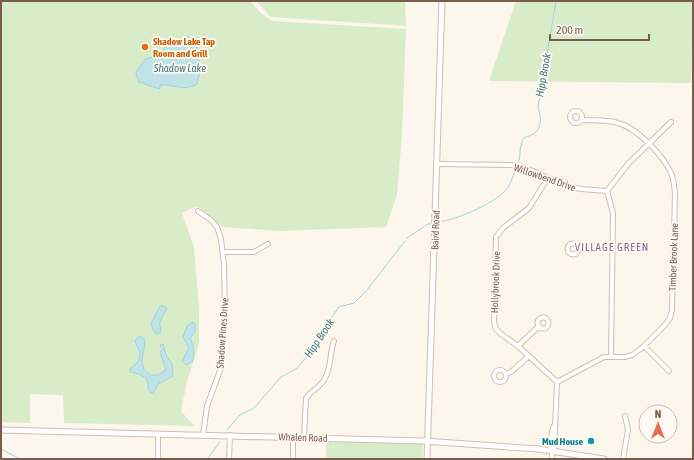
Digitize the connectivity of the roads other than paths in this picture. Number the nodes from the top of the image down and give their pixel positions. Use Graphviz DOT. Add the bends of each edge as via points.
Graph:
graph roads {
  1 [pos="442,1"];
  2 [pos="581,120"];
  3 [pos="671,122"];
  4 [pos="648,143"];
  5 [pos="438,164"];
  6 [pos="548,178"];
  7 [pos="607,191"];
  8 [pos="198,211"];
  9 [pos="268,244"];
  10 [pos="612,246"];
  11 [pos="578,247"];
  12 [pos="223,252"];
  13 [pos="539,326"];
  14 [pos="334,341"];
  15 [pos="518,346"];
  16 [pos="644,346"];
  17 [pos="529,356"];
  18 [pos="611,356"];
  19 [pos="668,371"];
  20 [pos="506,374"];
  21 [pos="556,382"];
  22 [pos="625,416"];
  23 [pos="1,430"];
  24 [pos="158,434"];
  25 [pos="203,435"];
  26 [pos="230,435"];
  27 [pos="293,437"];
  28 [pos="304,437"];
  29 [pos="427,441"];
  30 [pos="552,450"];
  31 [pos="158,459"];
  32 [pos="229,459"];
  33 [pos="293,459"];
  34 [pos="427,459"];
  35 [pos="552,459"];
  36 [pos="604,459"];
  37 [pos="622,459"];
  1 -- 5 [label="street, Baird Road"];
  2 -- 4 [label="street, Timber Brook Lane" via="618,123 630,128"];
  3 -- 4 [label="street"];
  4 -- 7 [label="street"];
  4 -- 16 [label="street, Timber Brook Lane" via="671,173 675,194 671,314 668,321"];
  5 -- 6 [label="street, Willowbend Drive" via="511,165 526,168"];
  5 -- 29 [label="street, Baird Road"];
  6 -- 7 [label="street, Willowbend Drive" via="573,188"];
  6 -- 15 [label="street, Hollybrook Drive" via="529,208 503,228 496,237 494,325 501,334"];
  7 -- 10 [label="street" via="613,213"];
  8 -- 12 [label="street, Shadow Pines Drive" via="216,224"];
  9 -- 12 [label="street" via="254,252"];
  10 -- 11 [label="street"];
  10 -- 18 [label="street"];
  12 -- 25 [label="street, Shadow Pines Drive" via="225,312 222,364 207,406"];
  13 -- 15 [label="street"];
  14 -- 28 [label="street" via="327,376 306,398"];
  15 -- 17 [label="street, Hollybrook Drive"];
  16 -- 18 [label="street, Timber Brook Lane" via="630,356"];
  16 -- 19 [label="street"];
  17 -- 20 [label="street"];
  17 -- 21 [label="street, Hollybrook Drive"];
  18 -- 21 [label="street, Timber Brook Lane" via="599,359"];
  21 -- 30 [label="street"];
  22 -- 37 [label="street" via="628,430"];
  23 -- 24 [label="street, Whalen Road"];
  24 -- 25 [label="street, Whalen Road"];
  24 -- 31 [label="street"];
  25 -- 26 [label="street, Whalen Road"];
  26 -- 27 [label="street, Whalen Road"];
  26 -- 32 [label="street"];
  27 -- 28 [label="street, Whalen Road"];
  27 -- 33 [label="street"];
  28 -- 29 [label="street, Whalen Road"];
  29 -- 30 [label="street, Whalen Road"];
  29 -- 34 [label="street, Baird Road"];
  30 -- 35 [label="street"];
  30 -- 36 [label="street, Whalen Road"];
}
